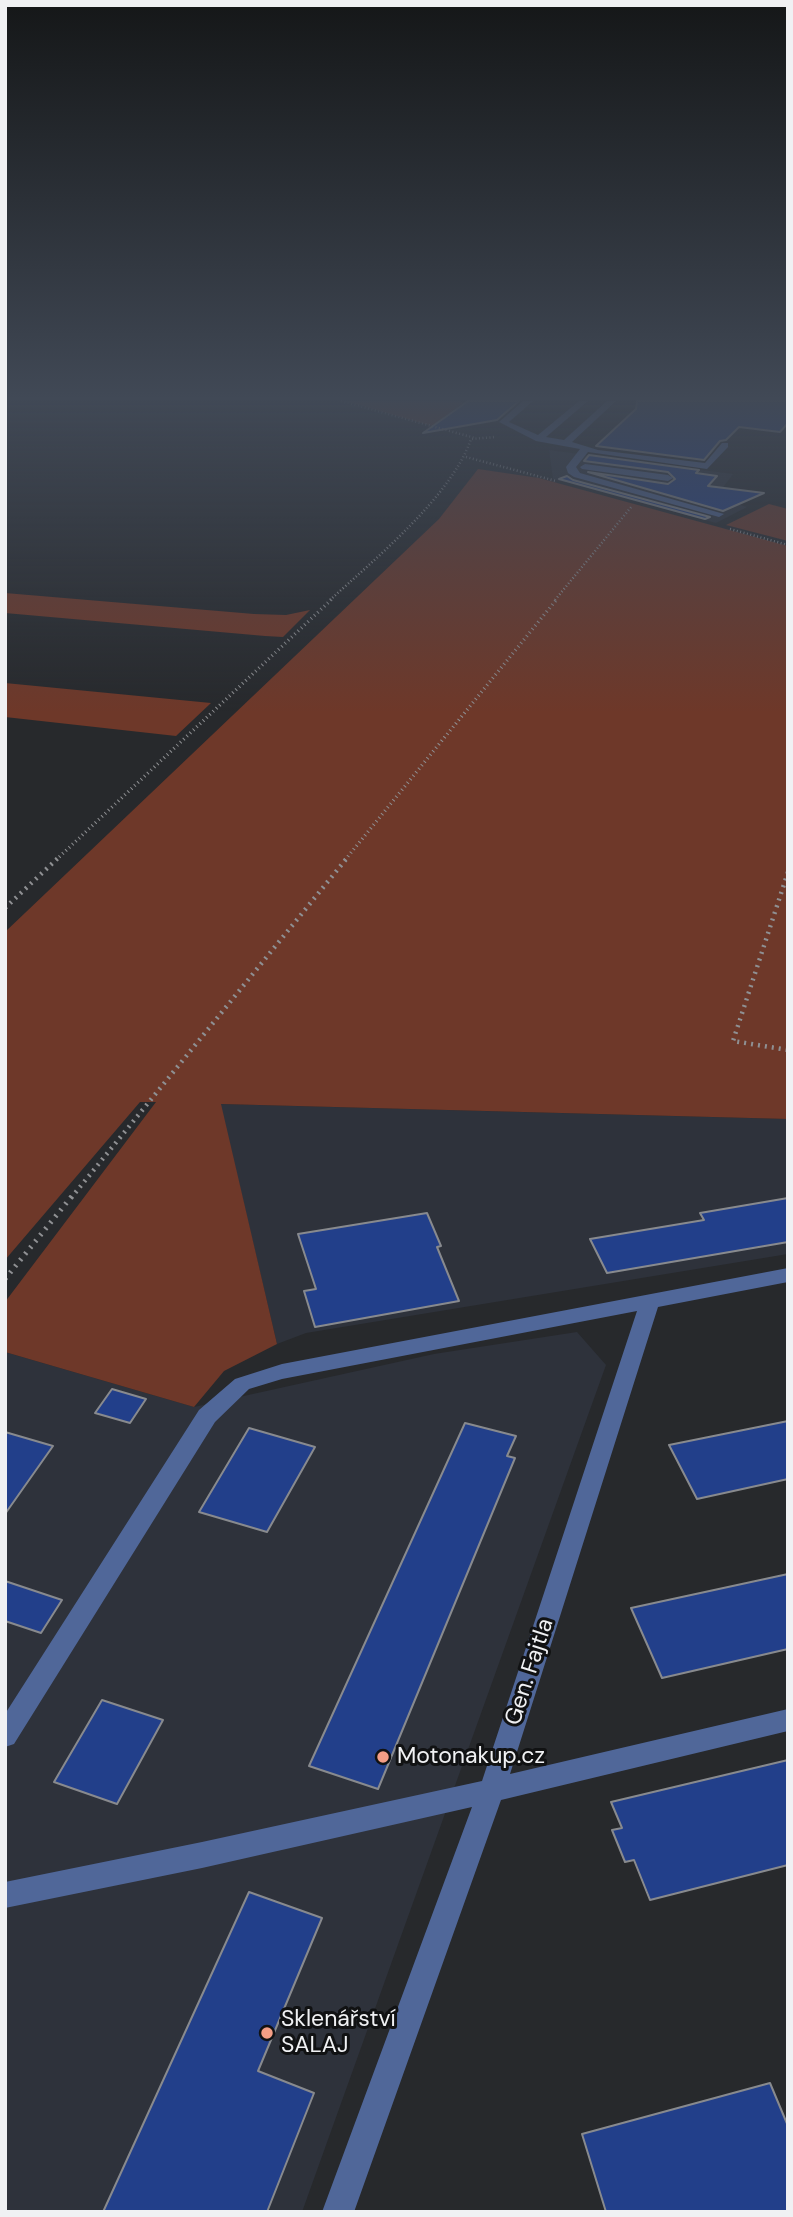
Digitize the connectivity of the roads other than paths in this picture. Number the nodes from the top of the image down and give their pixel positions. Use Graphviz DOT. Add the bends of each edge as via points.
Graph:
graph roads {
  1 [pos="694,504"];
  2 [pos="719,514"];
  3 [pos="788,1275"];
  4 [pos="650,1301"];
  5 [pos="788,1720"];
  6 [pos="5,1736"];
  7 [pos="491,1793"];
  8 [pos="5,1895"];
  9 [pos="338,2212"];
  1 -- 2 [label="street"];
  3 -- 4 [label="street"];
  4 -- 6 [label="street" via="282,1372 242,1384 207,1416"];
  4 -- 7 [label="street, Gen. Fajtla"];
  5 -- 7 [label="street"];
  7 -- 8 [label="street"];
  7 -- 9 [label="street, Gen. Fajtla"];
}
